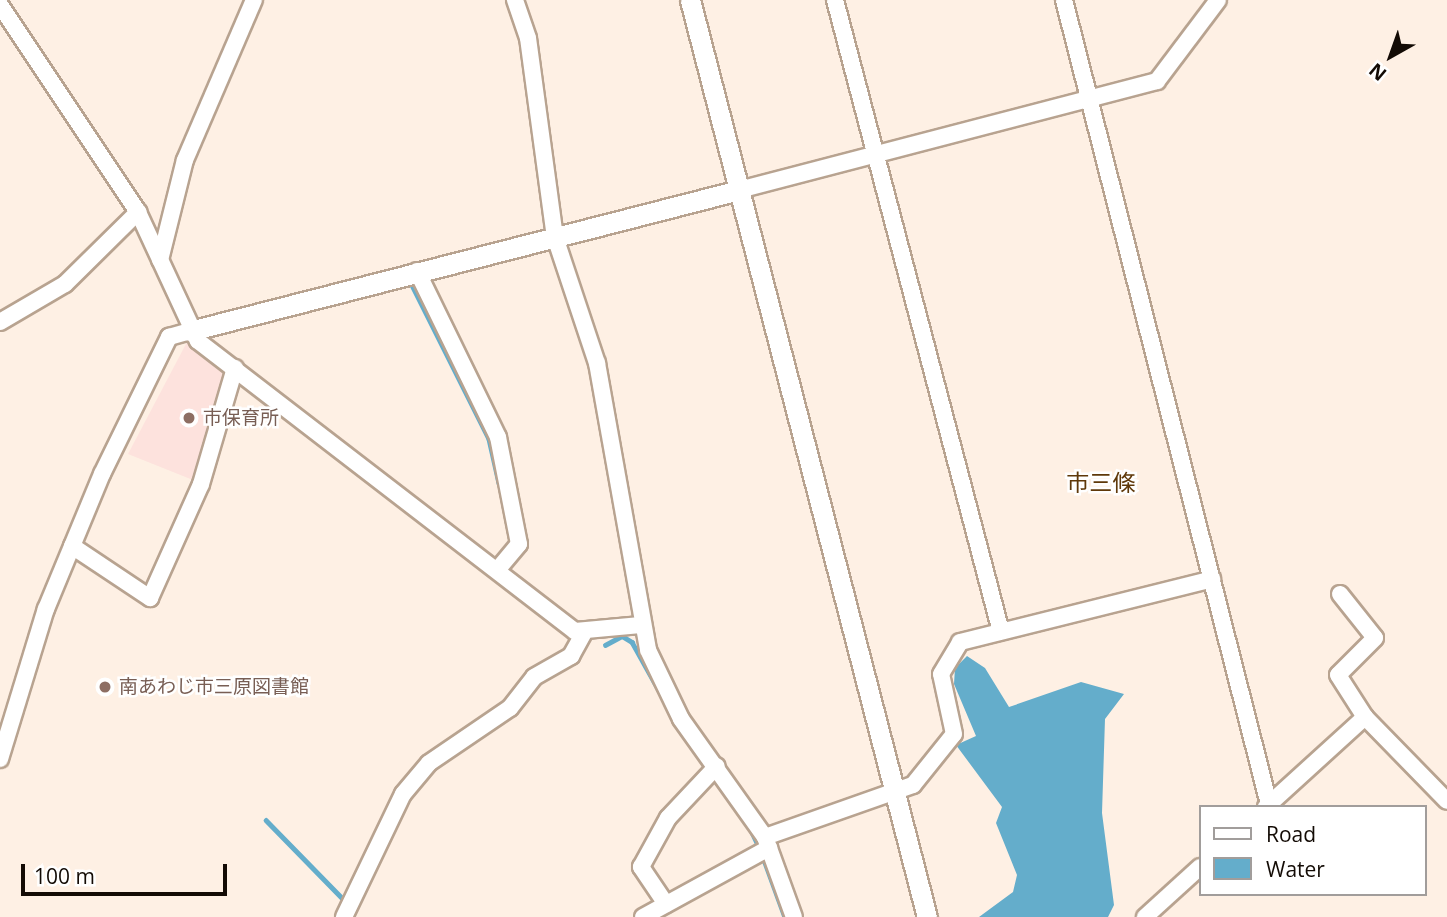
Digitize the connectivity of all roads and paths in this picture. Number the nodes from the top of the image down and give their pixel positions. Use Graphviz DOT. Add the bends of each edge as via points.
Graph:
graph roads {
  1 [pos="254,0"];
  2 [pos="515,0"];
  3 [pos="690,0"];
  4 [pos="835,0"];
  5 [pos="1064,0"];
  6 [pos="1218,0"];
  7 [pos="0,5"];
  8 [pos="1089,99"];
  9 [pos="874,154"];
  10 [pos="739,190"];
  11 [pos="138,212"];
  12 [pos="555,237"];
  13 [pos="160,260"];
  14 [pos="417,271"];
  15 [pos="0,322"];
  16 [pos="190,331"];
  17 [pos="234,368"];
  18 [pos="72,546"];
  19 [pos="498,569"];
  20 [pos="1212,579"];
  21 [pos="1340,594"];
  22 [pos="641,625"];
  23 [pos="1001,632"];
  24 [pos="583,634"];
  25 [pos="1365,717"];
  26 [pos="0,759"];
  27 [pos="717,766"];
  28 [pos="897,792"];
  29 [pos="1447,801"];
  30 [pos="1268,805"];
  31 [pos="767,843"];
  32 [pos="1198,869"];
  33 [pos="666,904"];
  34 [pos="344,917"];
  35 [pos="643,917"];
  36 [pos="794,917"];
  37 [pos="927,917"];
  38 [pos="1145,917"];
  1 -- 13 [label="street" via="185,160"];
  2 -- 12 [label="street" via="530,50"];
  3 -- 10 [label="street"];
  4 -- 9 [label="street"];
  5 -- 8 [label="street"];
  6 -- 8 [label="street" via="1157,81"];
  7 -- 11 [label="street"];
  8 -- 9 [label="street"];
  8 -- 20 [label="street"];
  9 -- 10 [label="street"];
  9 -- 23 [label="street"];
  10 -- 12 [label="street"];
  10 -- 28 [label="street"];
  11 -- 13 [label="street"];
  11 -- 15 [label="street" via="65,284"];
  12 -- 14 [label="street"];
  12 -- 22 [label="street" via="597,362"];
  13 -- 16 [label="street"];
  14 -- 16 [label="street"];
  14 -- 19 [label="street" via="498,437 519,544"];
  16 -- 17 [label="street"];
  16 -- 18 [label="street" via="169,337"];
  17 -- 18 [label="street" via="201,484 150,598"];
  17 -- 19 [label="street"];
  18 -- 26 [label="street"];
  19 -- 24 [label="street"];
  20 -- 23 [label="street"];
  20 -- 30 [label="street"];
  21 -- 25 [label="street" via="1375,638 1338,675"];
  22 -- 24 [label="street"];
  22 -- 27 [label="street" via="658,681"];
  23 -- 28 [label="street" via="960,642 942,674 954,734 913,785"];
  24 -- 34 [label="street" via="571,656 534,677 510,708 429,763 403,794"];
  25 -- 29 [label="street"];
  25 -- 30 [label="street"];
  27 -- 31 [label="street"];
  27 -- 33 [label="street" via="668,818 641,867"];
  28 -- 31 [label="street"];
  28 -- 37 [label="street"];
  31 -- 33 [label="street"];
  31 -- 36 [label="street"];
  32 -- 38 [label="street"];
  33 -- 35 [label="street"];
}
